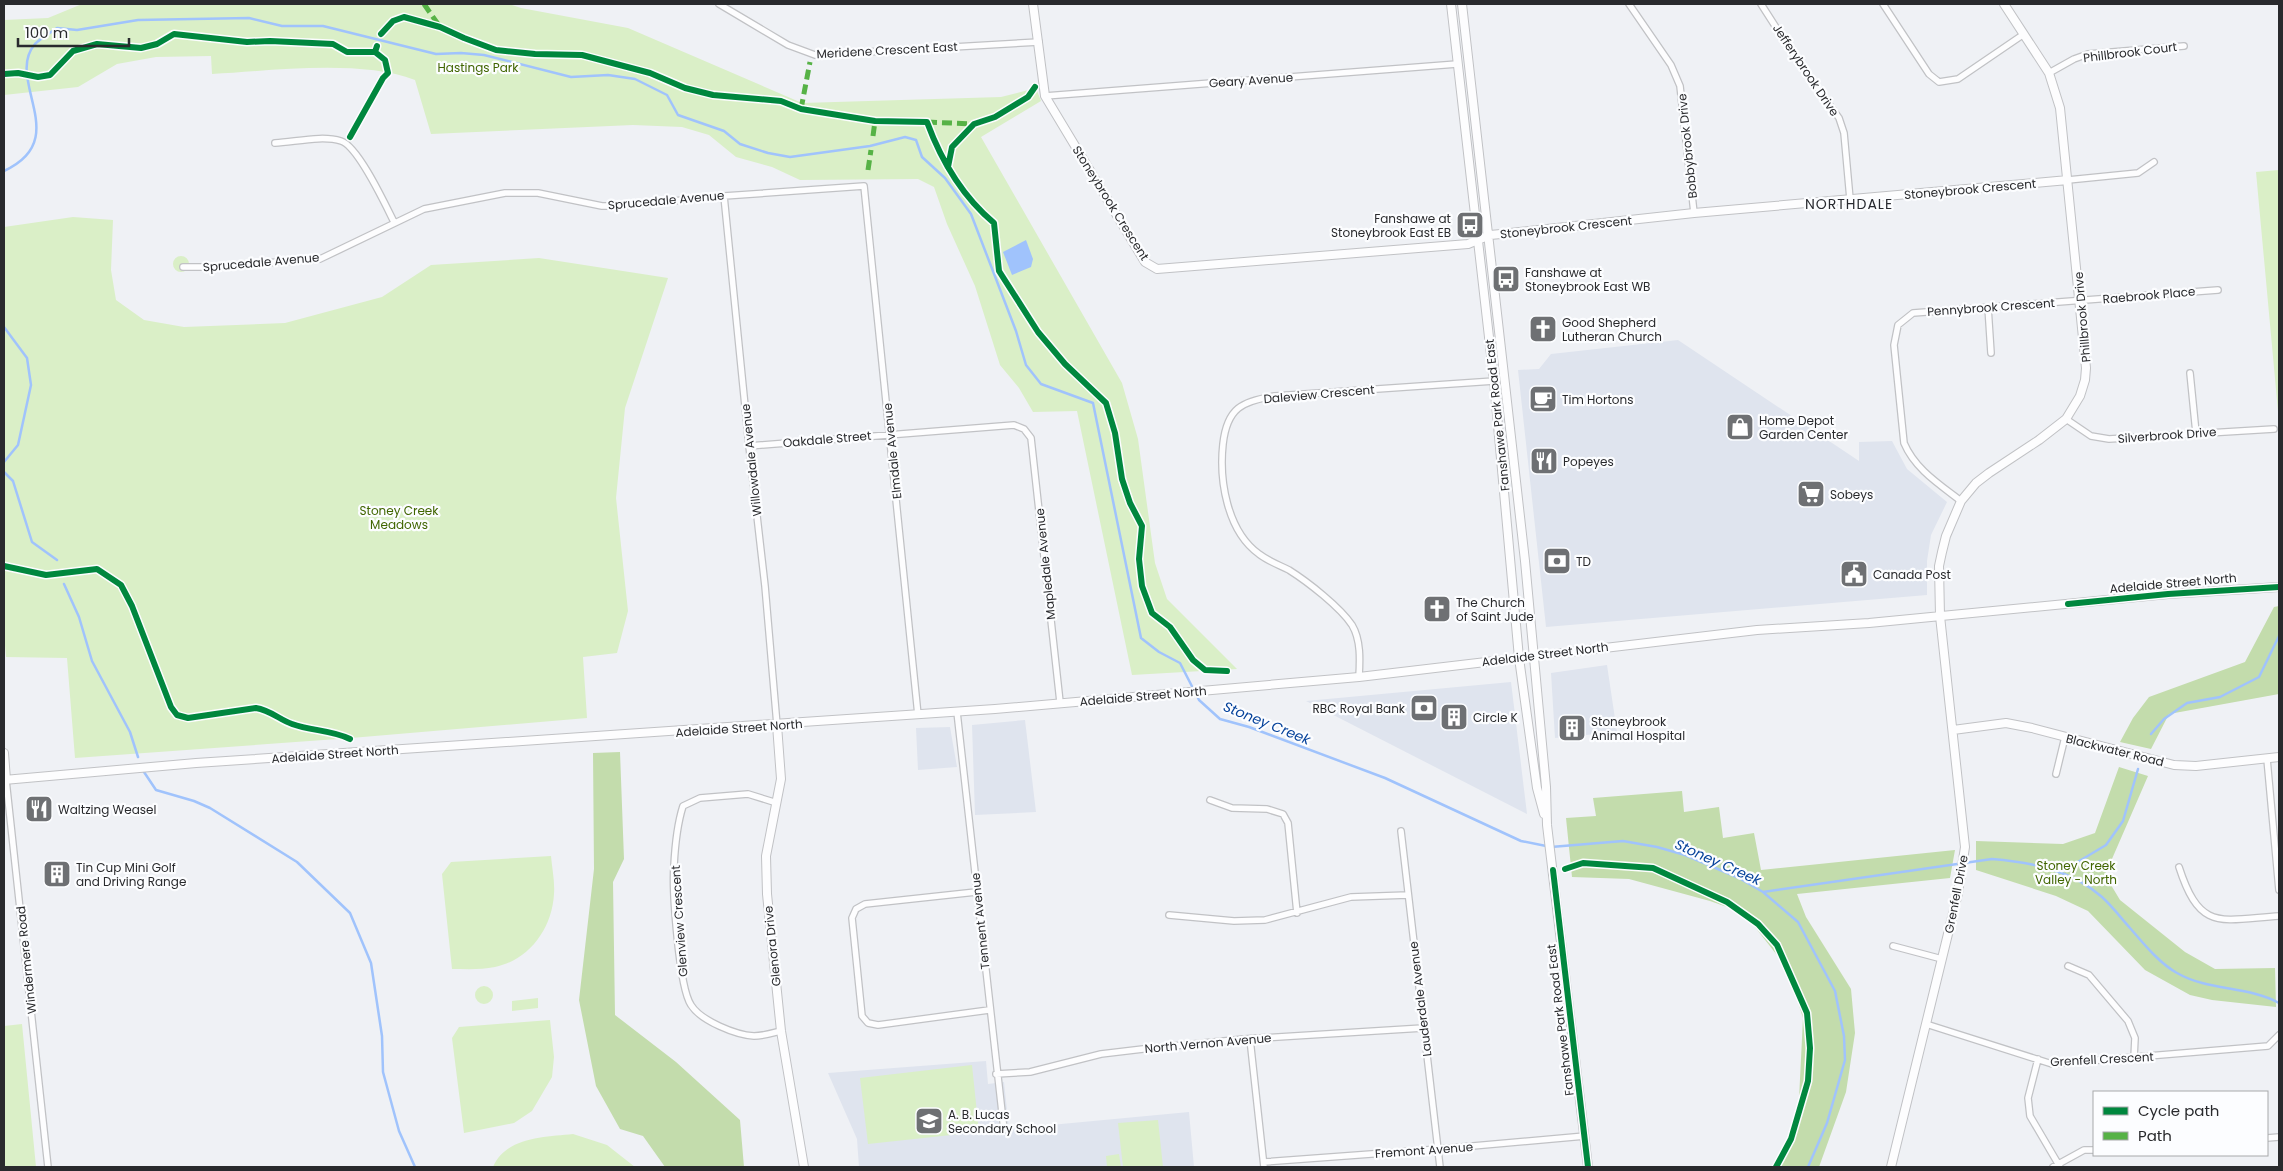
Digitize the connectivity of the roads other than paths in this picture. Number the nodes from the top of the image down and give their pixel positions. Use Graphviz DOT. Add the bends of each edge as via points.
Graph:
graph roads {
  1 [pos="719,4"];
  2 [pos="1033,4"];
  3 [pos="1451,4"];
  4 [pos="1462,4"];
  5 [pos="1629,4"];
  6 [pos="1761,4"];
  7 [pos="1884,4"];
  8 [pos="2004,4"];
  9 [pos="726,6"];
  10 [pos="2024,34"];
  11 [pos="1039,42"];
  12 [pos="2184,46"];
  13 [pos="1457,64"];
  14 [pos="2049,73"];
  15 [pos="1046,96"];
  16 [pos="275,143"];
  17 [pos="2154,162"];
  18 [pos="2068,180"];
  19 [pos="864,186"];
  20 [pos="724,196"];
  21 [pos="1850,200"];
  22 [pos="1694,214"];
  23 [pos="394,222"];
  24 [pos="1490,236"];
  25 [pos="1478,241"];
  26 [pos="184,267"];
  27 [pos="2218,290"];
  28 [pos="2080,300"];
  29 [pos="1988,307"];
  30 [pos="1991,353"];
  31 [pos="2190,373"];
  32 [pos="1494,381"];
  33 [pos="2066,419"];
  34 [pos="2274,428"];
  35 [pos="1024,429"];
  36 [pos="2196,433"];
  37 [pos="891,434"];
  38 [pos="749,446"];
  39 [pos="1961,501"];
  40 [pos="2279,586"];
  41 [pos="1940,616"];
  42 [pos="1534,656"];
  43 [pos="1519,658"];
  44 [pos="1360,677"];
  45 [pos="1060,702"];
  46 [pos="957,712"];
  47 [pos="918,715"];
  48 [pos="777,725"];
  49 [pos="1953,730"];
  50 [pos="2065,737"];
  51 [pos="4,753"];
  52 [pos="2279,757"];
  53 [pos="2267,758"];
  54 [pos="2056,774"];
  55 [pos="5,780"];
  56 [pos="1210,800"];
  57 [pos="777,803"];
  58 [pos="1547,825"];
  59 [pos="1401,831"];
  60 [pos="2178,867"];
  61 [pos="2279,890"];
  62 [pos="976,892"];
  63 [pos="1408,895"];
  64 [pos="1296,913"];
  65 [pos="1169,915"];
  66 [pos="2279,916"];
  67 [pos="1893,946"];
  68 [pos="1942,959"];
  69 [pos="2068,966"];
  70 [pos="989,1010"];
  71 [pos="1926,1024"];
  72 [pos="1423,1028"];
  73 [pos="781,1031"];
  74 [pos="2279,1036"];
  75 [pos="1250,1039"];
  76 [pos="2134,1058"];
  77 [pos="2038,1060"];
  78 [pos="996,1074"];
  79 [pos="1004,1130"];
  80 [pos="1585,1136"];
  81 [pos="1439,1149"];
  82 [pos="2093,1150"];
  83 [pos="1264,1164"];
  84 [pos="2057,1166"];
  85 [pos="48,1167"];
  86 [pos="804,1167"];
  87 [pos="1440,1167"];
  88 [pos="1588,1167"];
  89 [pos="1891,1167"];
  1 -- 9 [label="street, Meridene Crescent East"];
  2 -- 11 [label="main road, Stoneybrook Crescent"];
  3 -- 13 [label="main road, Fanshawe Park Road East"];
  4 -- 24 [label="main road, Fanshawe Park Road East"];
  5 -- 22 [label="street, Bobbybrook Drive" via="1671,65 1680,86"];
  6 -- 21 [label="street, Jefferybrook Drive" via="1839,118 1844,132"];
  7 -- 10 [label="street" via="1929,74 1939,82 1958,79"];
  8 -- 10 [label="main road, Phillbrook Drive"];
  9 -- 11 [label="street, Meridene Crescent East" via="788,45 815,55"];
  10 -- 14 [label="main road, Phillbrook Drive"];
  11 -- 15 [label="main road, Stoneybrook Crescent"];
  12 -- 14 [label="street, Phillbrook Court" via="2088,54"];
  13 -- 15 [label="street, Geary Avenue"];
  13 -- 25 [label="main road, Fanshawe Park Road East"];
  14 -- 18 [label="main road, Phillbrook Drive" via="2060,108"];
  15 -- 25 [label="main road, Stoneybrook Crescent" via="1145,262 1157,269"];
  16 -- 23 [label="street" via="343,141 355,150"];
  17 -- 18 [label="street, Stoneybrook Crescent" via="2138,173"];
  18 -- 21 [label="main road, Stoneybrook Crescent"];
  18 -- 28 [label="main road, Phillbrook Drive"];
  19 -- 20 [label="street, Sprucedale Avenue"];
  19 -- 37 [label="street, Elmdale Avenue"];
  20 -- 23 [label="street, Sprucedale Avenue" via="602,206 538,194 505,193 424,209"];
  20 -- 38 [label="street, Willowdale Avenue"];
  21 -- 22 [label="main road, Stoneybrook Crescent"];
  22 -- 24 [label="main road, Stoneybrook Crescent"];
  23 -- 26 [label="street, Sprucedale Avenue" via="320,259"];
  24 -- 25 [label="main road, Stoneybrook Crescent"];
  24 -- 42 [label="main road, Fanshawe Park Road East"];
  25 -- 32 [label="main road, Fanshawe Park Road East"];
  27 -- 28 [label="street, Raebrook Place"];
  28 -- 29 [label="street, Pennybrook Crescent"];
  28 -- 33 [label="main road, Phillbrook Drive" via="2086,380 2074,409"];
  29 -- 30 [label="street"];
  29 -- 39 [label="street, Pennybrook Crescent" via="1912,313 1898,325 1894,345 1904,443 1910,458"];
  31 -- 36 [label="street"];
  32 -- 43 [label="main road, Fanshawe Park Road East"];
  32 -- 44 [label="street, Daleview Crescent" via="1275,396 1253,400 1236,409 1225,426 1221,460 1226,499 1238,532 1258,554 1290,571 1351,624 1358,642"];
  33 -- 36 [label="street, Silverbrook Drive" via="2091,436 2109,439"];
  33 -- 39 [label="main road, Phillbrook Drive" via="1989,472"];
  34 -- 36 [label="street, Silverbrook Drive"];
  35 -- 37 [label="street, Oakdale Street" via="1014,425"];
  35 -- 45 [label="street, Mapledale Avenue" via="1031,438"];
  37 -- 38 [label="street, Oakdale Street"];
  37 -- 47 [label="street, Elmdale Avenue"];
  38 -- 48 [label="street, Willowdale Avenue"];
  39 -- 41 [label="main road, Phillbrook Drive" via="1938,566"];
  40 -- 41 [label="main road, Adelaide Street North"];
  41 -- 42 [label="main road, Adelaide Street North" via="1757,630"];
  41 -- 49 [label="main road, Grenfell Drive"];
  42 -- 43 [label="main road, Adelaide Street North"];
  42 -- 58 [label="main road, Fanshawe Park Road East"];
  43 -- 44 [label="main road, Adelaide Street North"];
  43 -- 58 [label="main road, Fanshawe Park Road East" via="1537,788"];
  44 -- 45 [label="main road, Adelaide Street North"];
  45 -- 46 [label="main road, Adelaide Street North"];
  46 -- 47 [label="main road, Adelaide Street North"];
  46 -- 62 [label="street, Tennent Avenue"];
  47 -- 48 [label="main road, Adelaide Street North"];
  48 -- 55 [label="main road, Adelaide Street North" via="196,763"];
  48 -- 57 [label="main road, Glenora Drive" via="781,763"];
  49 -- 50 [label="main road, Blackwater Road" via="2006,723"];
  49 -- 68 [label="main road, Grenfell Drive" via="1965,848 1963,871"];
  50 -- 53 [label="main road, Blackwater Road" via="2174,765 2196,766"];
  50 -- 54 [label="street"];
  51 -- 55 [label="main road, Windermere Road"];
  52 -- 53 [label="main road, Blackwater Road"];
  53 -- 61 [label="street"];
  55 -- 85 [label="street, Windermere Road"];
  56 -- 64 [label="street" via="1232,808 1267,809 1283,814 1288,822"];
  57 -- 73 [label="main road, Glenora Drive" via="766,856"];
  57 -- 73 [label="street, Glenview Crescent" via="748,794 700,798 683,806 673,868 684,989 691,1005 707,1020 734,1031 754,1036"];
  58 -- 80 [label="main road, Fanshawe Park Road East"];
  59 -- 63 [label="street, Lauderdale Avenue"];
  60 -- 66 [label="street" via="2195,905 2209,916 2223,919"];
  62 -- 70 [label="street, Tennent Avenue"];
  62 -- 70 [label="street" via="865,904 856,909 852,918 862,1016 868,1023 878,1025"];
  63 -- 64 [label="street" via="1351,897"];
  63 -- 72 [label="street, Lauderdale Avenue"];
  64 -- 65 [label="street" via="1265,920 1234,921"];
  67 -- 68 [label="street"];
  68 -- 71 [label="main road, Grenfell Drive"];
  69 -- 76 [label="street" via="2090,975 2128,1021 2135,1038"];
  70 -- 78 [label="street, Tennent Avenue"];
  71 -- 77 [label="street, Grenfell Crescent"];
  71 -- 89 [label="main road, Grenfell Drive"];
  72 -- 75 [label="street, North Vernon Avenue"];
  72 -- 81 [label="street, Lauderdale Avenue"];
  73 -- 86 [label="main road, Glenora Drive"];
  74 -- 76 [label="street, Grenfell Crescent" via="2268,1046"];
  75 -- 78 [label="street, North Vernon Avenue" via="1101,1054 1030,1072"];
  75 -- 83 [label="street"];
  76 -- 77 [label="street, Grenfell Crescent" via="2052,1064"];
  77 -- 84 [label="street" via="2028,1098 2030,1116"];
  78 -- 79 [label="street, Tennent Avenue"];
  80 -- 81 [label="street, Fremont Avenue"];
  80 -- 88 [label="main road, Fanshawe Park Road East"];
  81 -- 83 [label="street, Fremont Avenue"];
  81 -- 87 [label="street, Lauderdale Avenue"];
  82 -- 84 [label="street" via="2084,1150"];
}
